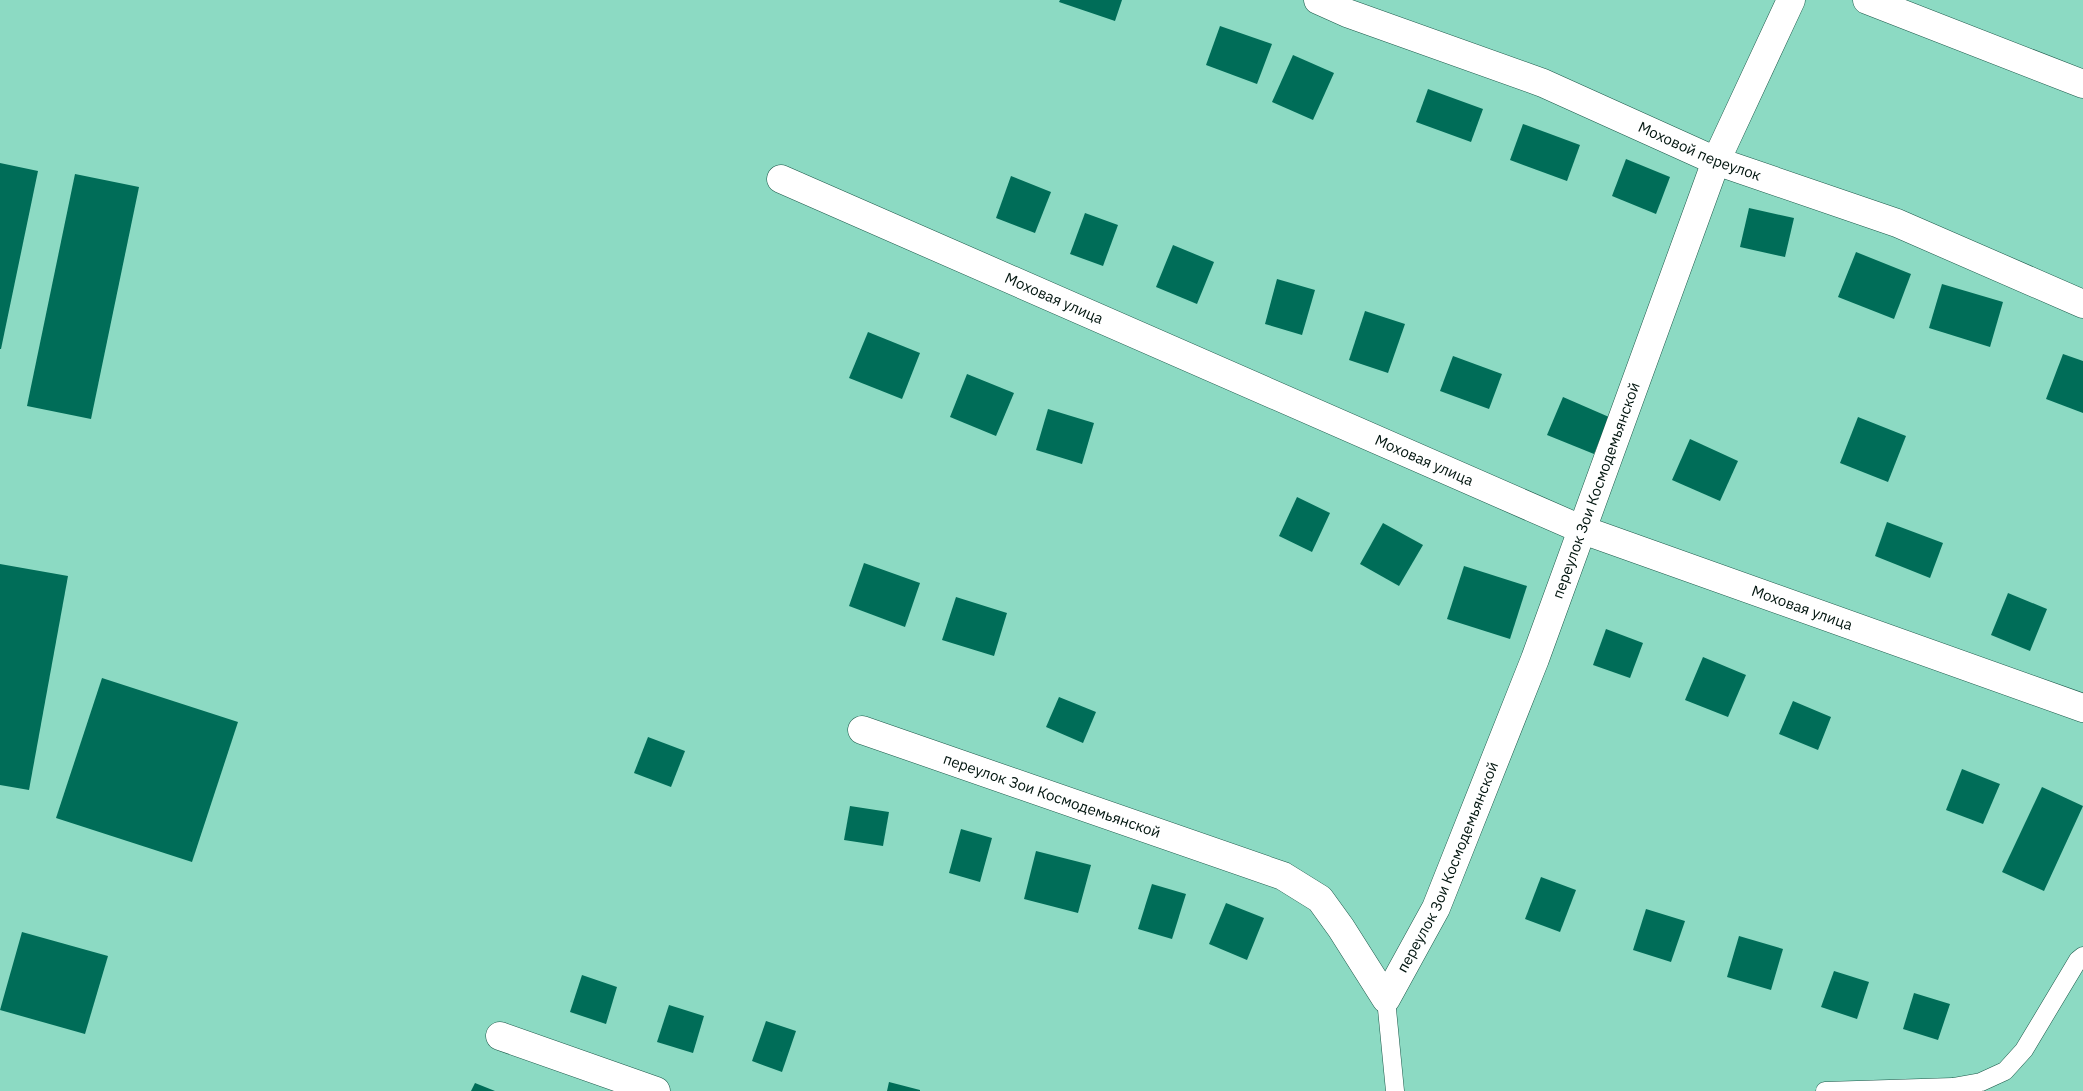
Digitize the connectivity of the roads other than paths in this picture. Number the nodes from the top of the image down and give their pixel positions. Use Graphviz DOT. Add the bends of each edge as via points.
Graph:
graph roads {
  1 [pos="1318,0"];
  2 [pos="1791,0"];
  3 [pos="1867,0"];
  4 [pos="2083,84"];
  5 [pos="1716,161"];
  6 [pos="781,179"];
  7 [pos="2083,304"];
  8 [pos="1583,530"];
  9 [pos="2083,708"];
  10 [pos="862,730"];
  11 [pos="2083,956"];
  12 [pos="1386,999"];
  13 [pos="500,1036"];
  14 [pos="656,1091"];
  15 [pos="1394,1091"];
  16 [pos="1824,1091"];
  1 -- 5 [label="street, Моховой переулок" via="1543,83"];
  2 -- 5 [label="street, переулок Зои Космодемьянской"];
  3 -- 4 [label="street"];
  5 -- 7 [label="street, Моховой переулок" via="1897,223"];
  5 -- 8 [label="street, переулок Зои Космодемьянской"];
  6 -- 8 [label="street, Моховая улица"];
  8 -- 9 [label="street, Моховая улица"];
  8 -- 12 [label="street, переулок Зои Космодемьянской" via="1436,908"];
  10 -- 12 [label="street, переулок Зои Космодемьянской" via="1283,876 1320,899"];
  11 -- 16 [label="lane" via="2024,1050 2005,1071 1980,1082 1953,1087"];
  12 -- 15 [label="lane"];
  13 -- 14 [label="street"];
}
